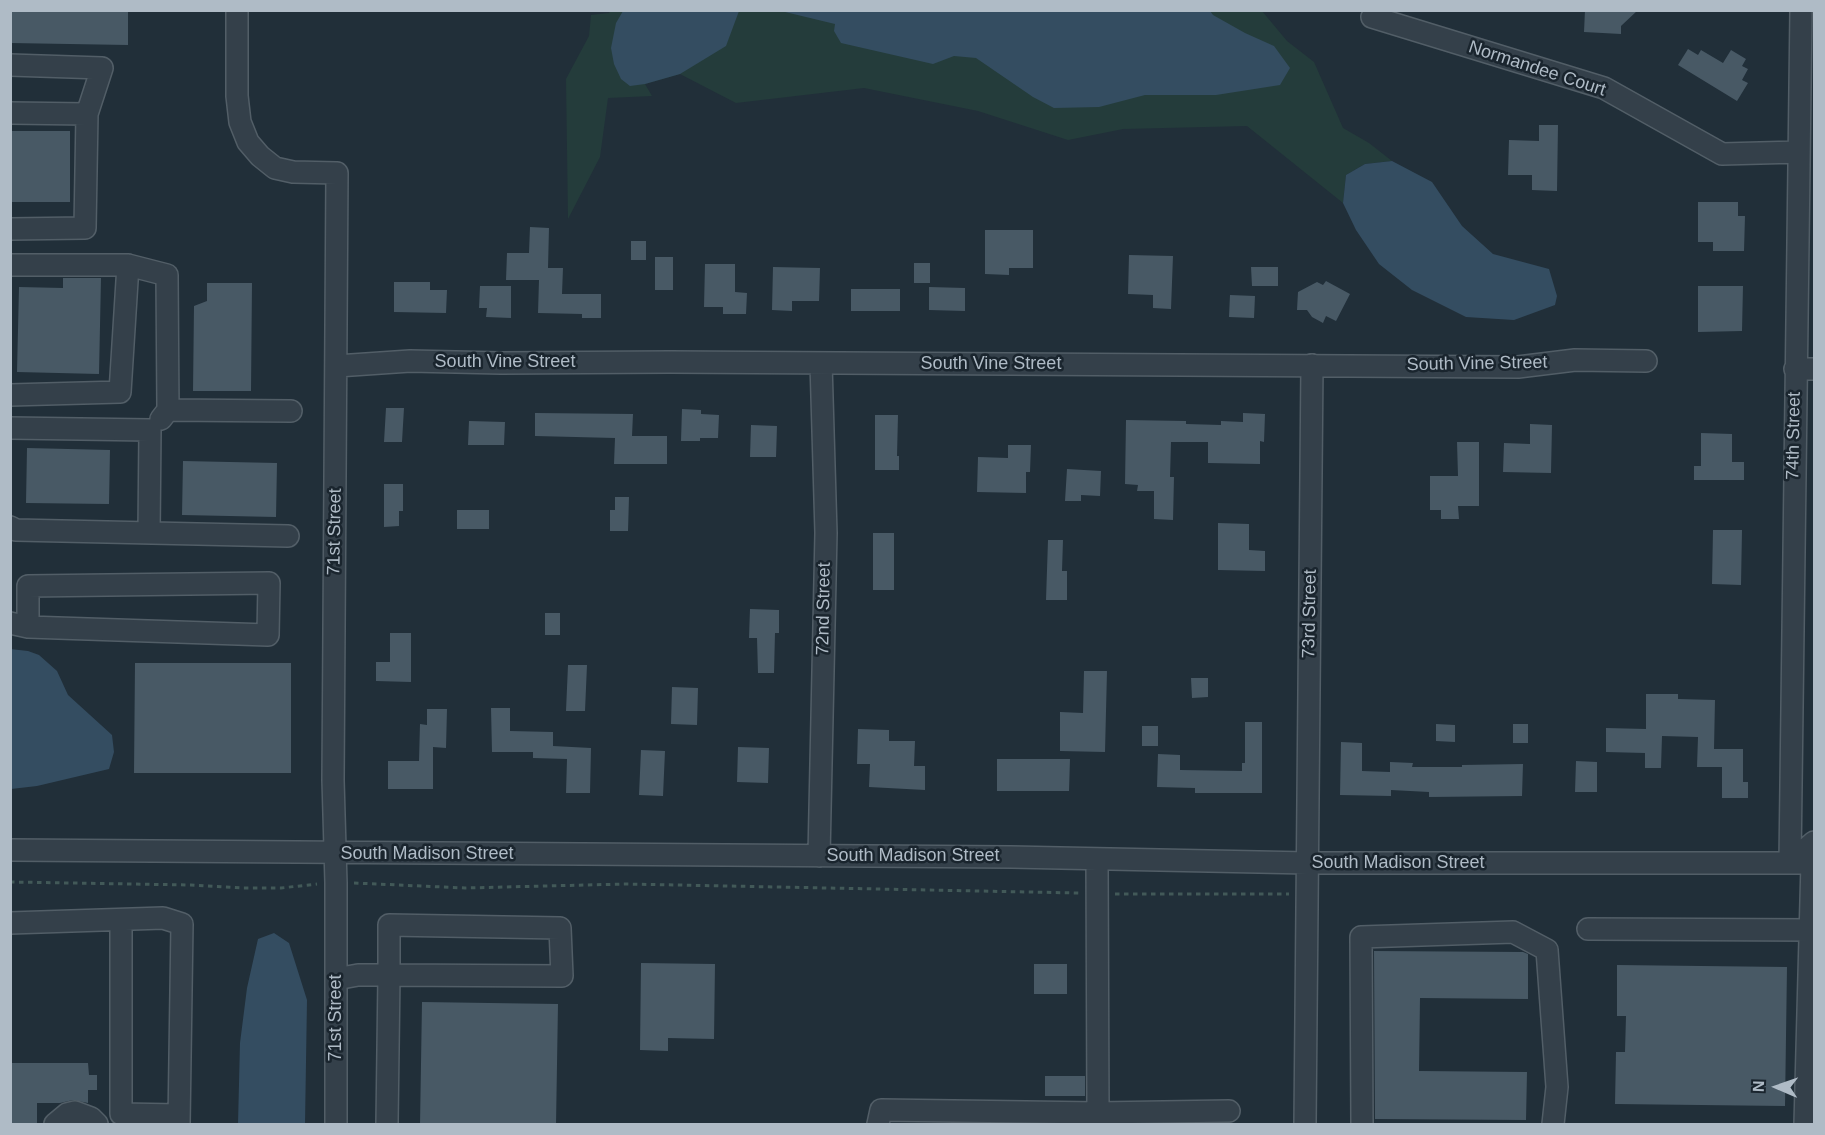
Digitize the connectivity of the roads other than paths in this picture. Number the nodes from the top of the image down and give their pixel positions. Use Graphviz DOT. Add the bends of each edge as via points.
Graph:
graph roads {
  1 [pos="237,10"];
  2 [pos="1801,10"];
  3 [pos="1372,17"];
  4 [pos="10,65"];
  5 [pos="10,113"];
  6 [pos="87,114"];
  7 [pos="1798,152"];
  8 [pos="10,229"];
  9 [pos="10,265"];
  10 [pos="128,265"];
  11 [pos="1646,361"];
  12 [pos="821,363"];
  13 [pos="1312,365"];
  14 [pos="337,366"];
  15 [pos="1805,369"];
  16 [pos="10,395"];
  17 [pos="168,410"];
  18 [pos="291,411"];
  19 [pos="10,428"];
  20 [pos="150,430"];
  21 [pos="10,527"];
  22 [pos="149,533"];
  23 [pos="288,537"];
  24 [pos="19,625"];
  25 [pos="10,850"];
  26 [pos="336,854"];
  27 [pos="819,856"];
  28 [pos="1814,856"];
  29 [pos="1097,859"];
  30 [pos="1790,862"];
  31 [pos="1308,863"];
  32 [pos="121,921"];
  33 [pos="10,923"];
  34 [pos="1588,929"];
  35 [pos="1813,930"];
  36 [pos="389,975"];
  37 [pos="1812,975"];
  38 [pos="336,979"];
  39 [pos="1229,1111"];
  40 [pos="115,1119"];
  41 [pos="1098,1119"];
  42 [pos="179,1120"];
  43 [pos="55,1125"];
  44 [pos="97,1125"];
  45 [pos="336,1125"];
  46 [pos="387,1125"];
  47 [pos="878,1125"];
  48 [pos="1305,1125"];
  49 [pos="1362,1125"];
  50 [pos="1553,1125"];
  51 [pos="1805,1125"];
  1 -- 14 [label="street, 71st Street" via="237,96 240,122 248,142 275,168 337,173"];
  2 -- 7 [label="street, 74th Street"];
  3 -- 7 [label="street, Normandee Court" via="1604,88 1722,154"];
  4 -- 6 [label="street" via="102,68"];
  5 -- 6 [label="street"];
  6 -- 8 [label="street" via="85,228"];
  7 -- 15 [label="street, 74th Street"];
  9 -- 10 [label="street"];
  10 -- 16 [label="street" via="120,392"];
  10 -- 17 [label="street" via="167,276"];
  11 -- 13 [label="street, South Vine Street" via="1575,360 1518,367"];
  12 -- 13 [label="street, South Vine Street"];
  12 -- 14 [label="street, South Vine Street" via="410,361"];
  12 -- 27 [label="street, 72nd Street" via="826,533"];
  13 -- 31 [label="street, 73rd Street"];
  14 -- 26 [label="street, 71st Street" via="333,768"];
  15 -- 30 [label="street, 74th Street"];
  17 -- 18 [label="street"];
  17 -- 20 [label="street"];
  19 -- 20 [label="street"];
  20 -- 22 [label="street"];
  21 -- 22 [label="street"];
  22 -- 23 [label="street"];
  24 -- 24 [label="street" via="268,635 269,584 28,586"];
  25 -- 26 [label="street, South Madison Street"];
  26 -- 27 [label="street, South Madison Street"];
  26 -- 38 [label="street, 71st Street"];
  27 -- 29 [label="street, South Madison Street"];
  28 -- 30 [label="street"];
  28 -- 35 [label="street"];
  29 -- 31 [label="street, South Madison Street"];
  29 -- 41 [label="street"];
  30 -- 31 [label="street, South Madison Street"];
  31 -- 48 [label="street, 73rd Street"];
  32 -- 33 [label="street"];
  32 -- 40 [label="street"];
  32 -- 42 [label="street" via="163,918 182,924"];
  34 -- 35 [label="street"];
  35 -- 37 [label="street"];
  36 -- 36 [label="street" via="389,925 560,928 562,976"];
  36 -- 38 [label="street"];
  36 -- 46 [label="street"];
  37 -- 51 [label="street"];
  38 -- 45 [label="street, 71st Street"];
  39 -- 41 [label="street"];
  40 -- 42 [label="street"];
  41 -- 47 [label="street" via="881,1110"];
  43 -- 44 [label="street" via="75,1112"];
  49 -- 50 [label="street" via="1361,937 1514,932 1547,950 1557,1087"];
}
